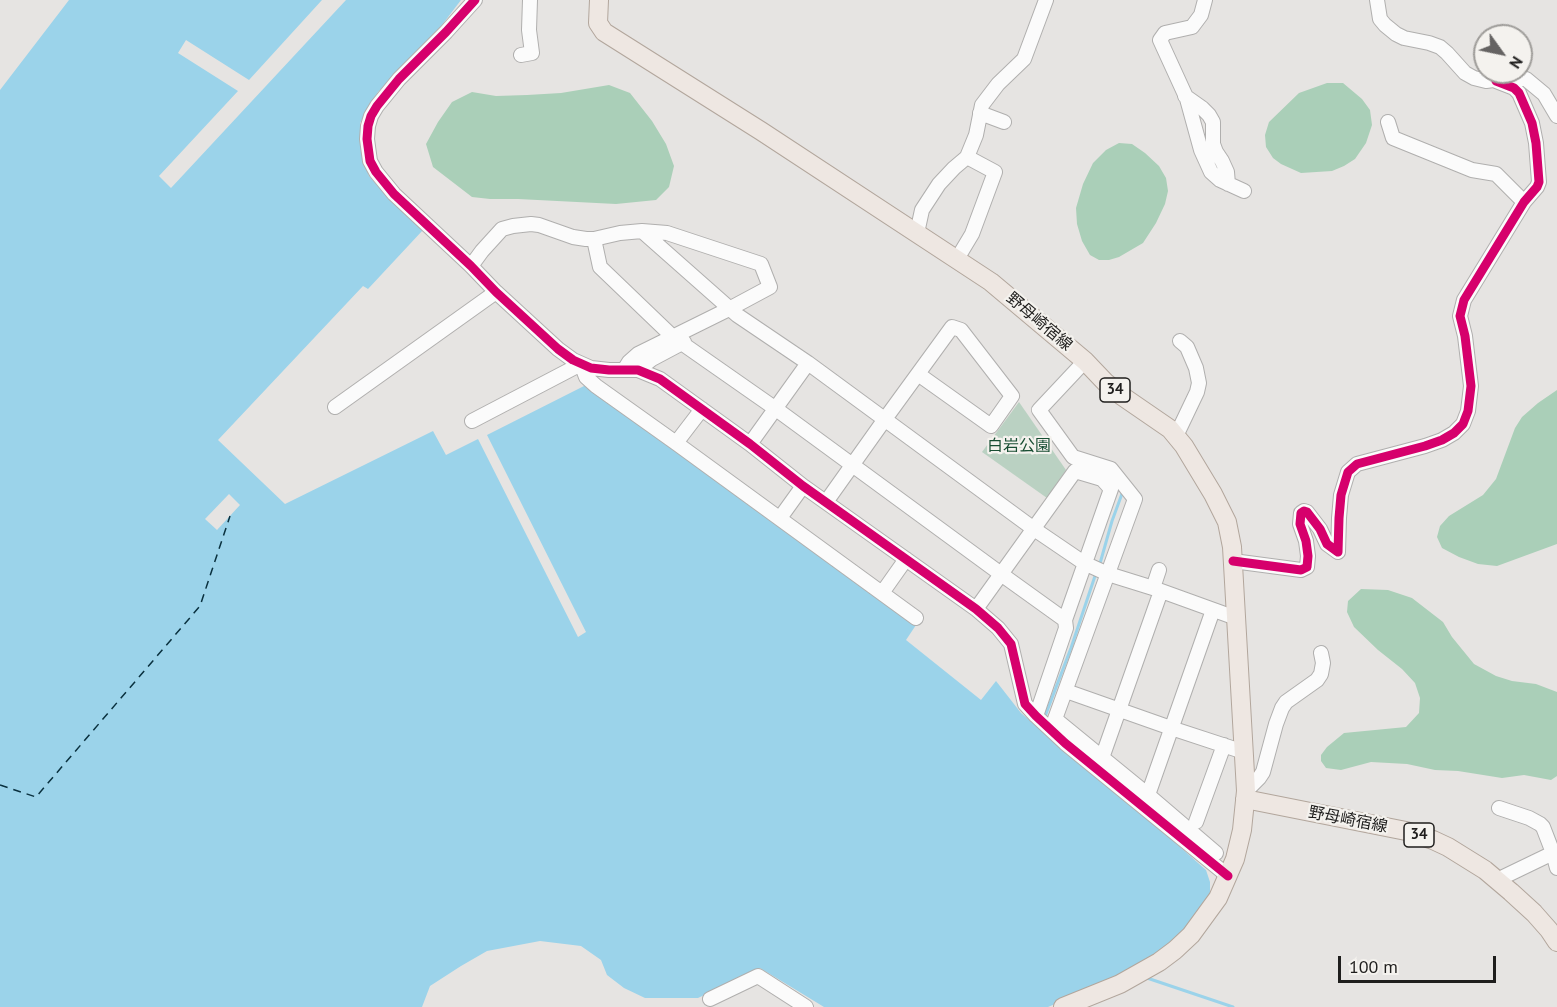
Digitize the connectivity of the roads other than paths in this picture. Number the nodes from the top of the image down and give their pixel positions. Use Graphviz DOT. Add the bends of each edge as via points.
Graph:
graph roads {
  1 [pos="475,0"];
  2 [pos="530,0"];
  3 [pos="599,0"];
  4 [pos="1205,0"];
  5 [pos="1377,0"];
  6 [pos="1047,1"];
  7 [pos="521,55"];
  8 [pos="1473,76"];
  9 [pos="1504,84"];
  10 [pos="1532,84"];
  11 [pos="980,113"];
  12 [pos="1557,117"];
  13 [pos="1004,122"];
  14 [pos="1388,122"];
  15 [pos="967,157"];
  16 [pos="1244,191"];
  17 [pos="1524,202"];
  18 [pos="642,231"];
  19 [pos="917,233"];
  20 [pos="594,239"];
  21 [pos="957,259"];
  22 [pos="471,266"];
  23 [pos="496,292"];
  24 [pos="733,312"];
  25 [pos="678,340"];
  26 [pos="1180,341"];
  27 [pos="1085,361"];
  28 [pos="808,363"];
  29 [pos="581,364"];
  30 [pos="631,370"];
  31 [pos="918,374"];
  32 [pos="335,407"];
  33 [pos="702,409"];
  34 [pos="776,409"];
  35 [pos="885,419"];
  36 [pos="472,421"];
  37 [pos="1176,436"];
  38 [pos="676,443"];
  39 [pos="750,444"];
  40 [pos="853,466"];
  41 [pos="803,486"];
  42 [pos="826,502"];
  43 [pos="780,518"];
  44 [pos="1034,529"];
  45 [pos="906,559"];
  46 [pos="1233,561"];
  47 [pos="1086,563"];
  48 [pos="1159,570"];
  49 [pos="1105,573"];
  50 [pos="1001,574"];
  51 [pos="1157,590"];
  52 [pos="882,593"];
  53 [pos="976,609"];
  54 [pos="1214,610"];
  55 [pos="916,618"];
  56 [pos="1236,618"];
  57 [pos="1065,620"];
  58 [pos="1321,653"];
  59 [pos="1066,691"];
  60 [pos="1120,710"];
  61 [pos="1036,716"];
  62 [pos="1171,728"];
  63 [pos="1224,745"];
  64 [pos="1244,752"];
  65 [pos="1102,758"];
  66 [pos="1148,795"];
  67 [pos="1245,795"];
  68 [pos="1499,808"];
  69 [pos="1196,822"];
  70 [pos="1216,853"];
  71 [pos="1553,853"];
  72 [pos="1557,868"];
  73 [pos="1228,876"];
  74 [pos="1497,880"];
  75 [pos="1557,942"];
  76 [pos="710,999"];
  77 [pos="806,1007"];
  78 [pos="1063,1007"];
  1 -- 22 [label="street" via="377,106 367,139 370,161 388,187"];
  2 -- 7 [label="street" via="532,53"];
  3 -- 19 [label="main road, 野母崎宿線 / 34" via="598,23 604,32"];
  4 -- 16 [label="street" via="1192,27 1165,33 1160,40 1185,96 1213,122 1213,144 1227,172 1228,184"];
  5 -- 8 [label="street" via="1380,19 1396,34 1440,47"];
  6 -- 11 [label="street" via="1024,59 998,84"];
  9 -- 17 [label="street" via="1519,93 1536,143 1539,182"];
  10 -- 12 [label="street" via="1544,94"];
  11 -- 13 [label="street"];
  11 -- 15 [label="street"];
  14 -- 17 [label="street" via="1393,138 1472,170 1496,174"];
  15 -- 19 [label="street" via="939,184 922,210"];
  15 -- 21 [label="street" via="995,172 972,234"];
  17 -- 46 [label="street" via="1464,300 1460,316 1471,386 1463,424 1442,440 1357,464 1348,472 1341,495 1338,552 1327,544 1304,511 1300,524 1307,567 1301,570"];
  18 -- 20 [label="street"];
  18 -- 24 [label="street"];
  18 -- 24 [label="street" via="667,233 761,264 770,287"];
  19 -- 21 [label="main road, 野母崎宿線 / 34"];
  20 -- 22 [label="street" via="573,237 539,225 513,226 502,229"];
  20 -- 25 [label="street" via="600,267"];
  21 -- 27 [label="main road, 野母崎宿線 / 34" via="991,282"];
  22 -- 23 [label="street"];
  23 -- 29 [label="street"];
  23 -- 32 [label="street"];
  24 -- 25 [label="street"];
  24 -- 28 [label="street"];
  25 -- 30 [label="street" via="638,354 629,362"];
  25 -- 34 [label="street"];
  26 -- 37 [label="street" via="1187,347 1199,383"];
  27 -- 37 [label="main road, 野母崎宿線 / 34" via="1105,382"];
  27 -- 49 [label="street" via="1034,412 1073,457 1111,469 1135,499"];
  28 -- 34 [label="street"];
  28 -- 35 [label="street"];
  29 -- 30 [label="street"];
  29 -- 36 [label="street"];
  29 -- 38 [label="street" via="586,377 596,386"];
  30 -- 33 [label="street" via="660,378"];
  31 -- 31 [label="street" via="991,426 1012,396 961,330 952,327"];
  31 -- 35 [label="street"];
  33 -- 38 [label="street"];
  33 -- 39 [label="street"];
  34 -- 39 [label="street"];
  34 -- 40 [label="street"];
  35 -- 40 [label="street"];
  35 -- 44 [label="street"];
  37 -- 46 [label="main road, 野母崎宿線 / 34" via="1227,522"];
  38 -- 43 [label="street"];
  39 -- 41 [label="street"];
  40 -- 42 [label="street"];
  40 -- 50 [label="street"];
  41 -- 42 [label="street"];
  41 -- 43 [label="street"];
  42 -- 45 [label="street"];
  43 -- 52 [label="street"];
  44 -- 47 [label="street"];
  44 -- 47 [label="street" via="1075,471 1102,479 1111,489"];
  44 -- 50 [label="street"];
  45 -- 52 [label="street"];
  45 -- 53 [label="street"];
  46 -- 56 [label="main road, 野母崎宿線 / 34"];
  47 -- 49 [label="street"];
  47 -- 57 [label="street"];
  48 -- 51 [label="street"];
  49 -- 51 [label="street"];
  49 -- 59 [label="street"];
  50 -- 53 [label="street"];
  50 -- 57 [label="street"];
  51 -- 54 [label="street"];
  51 -- 60 [label="street"];
  52 -- 55 [label="street"];
  53 -- 61 [label="street" via="1011,644 1025,704"];
  54 -- 56 [label="street"];
  54 -- 62 [label="street"];
  56 -- 64 [label="main road, 野母崎宿線 / 34"];
  57 -- 61 [label="street" via="1066,628"];
  58 -- 67 [label="street" via="1321,674 1286,702 1263,772"];
  59 -- 60 [label="street"];
  59 -- 65 [label="street" via="1055,719"];
  60 -- 62 [label="street"];
  60 -- 65 [label="street"];
  61 -- 73 [label="street"];
  62 -- 63 [label="street"];
  62 -- 66 [label="street"];
  63 -- 64 [label="street"];
  63 -- 69 [label="street"];
  64 -- 67 [label="main road, 野母崎宿線 / 34"];
  65 -- 66 [label="street"];
  66 -- 70 [label="street"];
  67 -- 73 [label="main road, 野母崎宿線 / 34" via="1239,845"];
  67 -- 74 [label="main road, 野母崎宿線 / 34" via="1420,835 1448,847"];
  68 -- 71 [label="street" via="1538,822"];
  71 -- 72 [label="street"];
  71 -- 74 [label="street"];
  73 -- 78 [label="main road, 野母崎宿線 / 34" via="1218,898 1175,950 1105,991"];
  74 -- 75 [label="main road, 野母崎宿線 / 34" via="1534,913"];
  76 -- 77 [label="street" via="758,976"];
}
